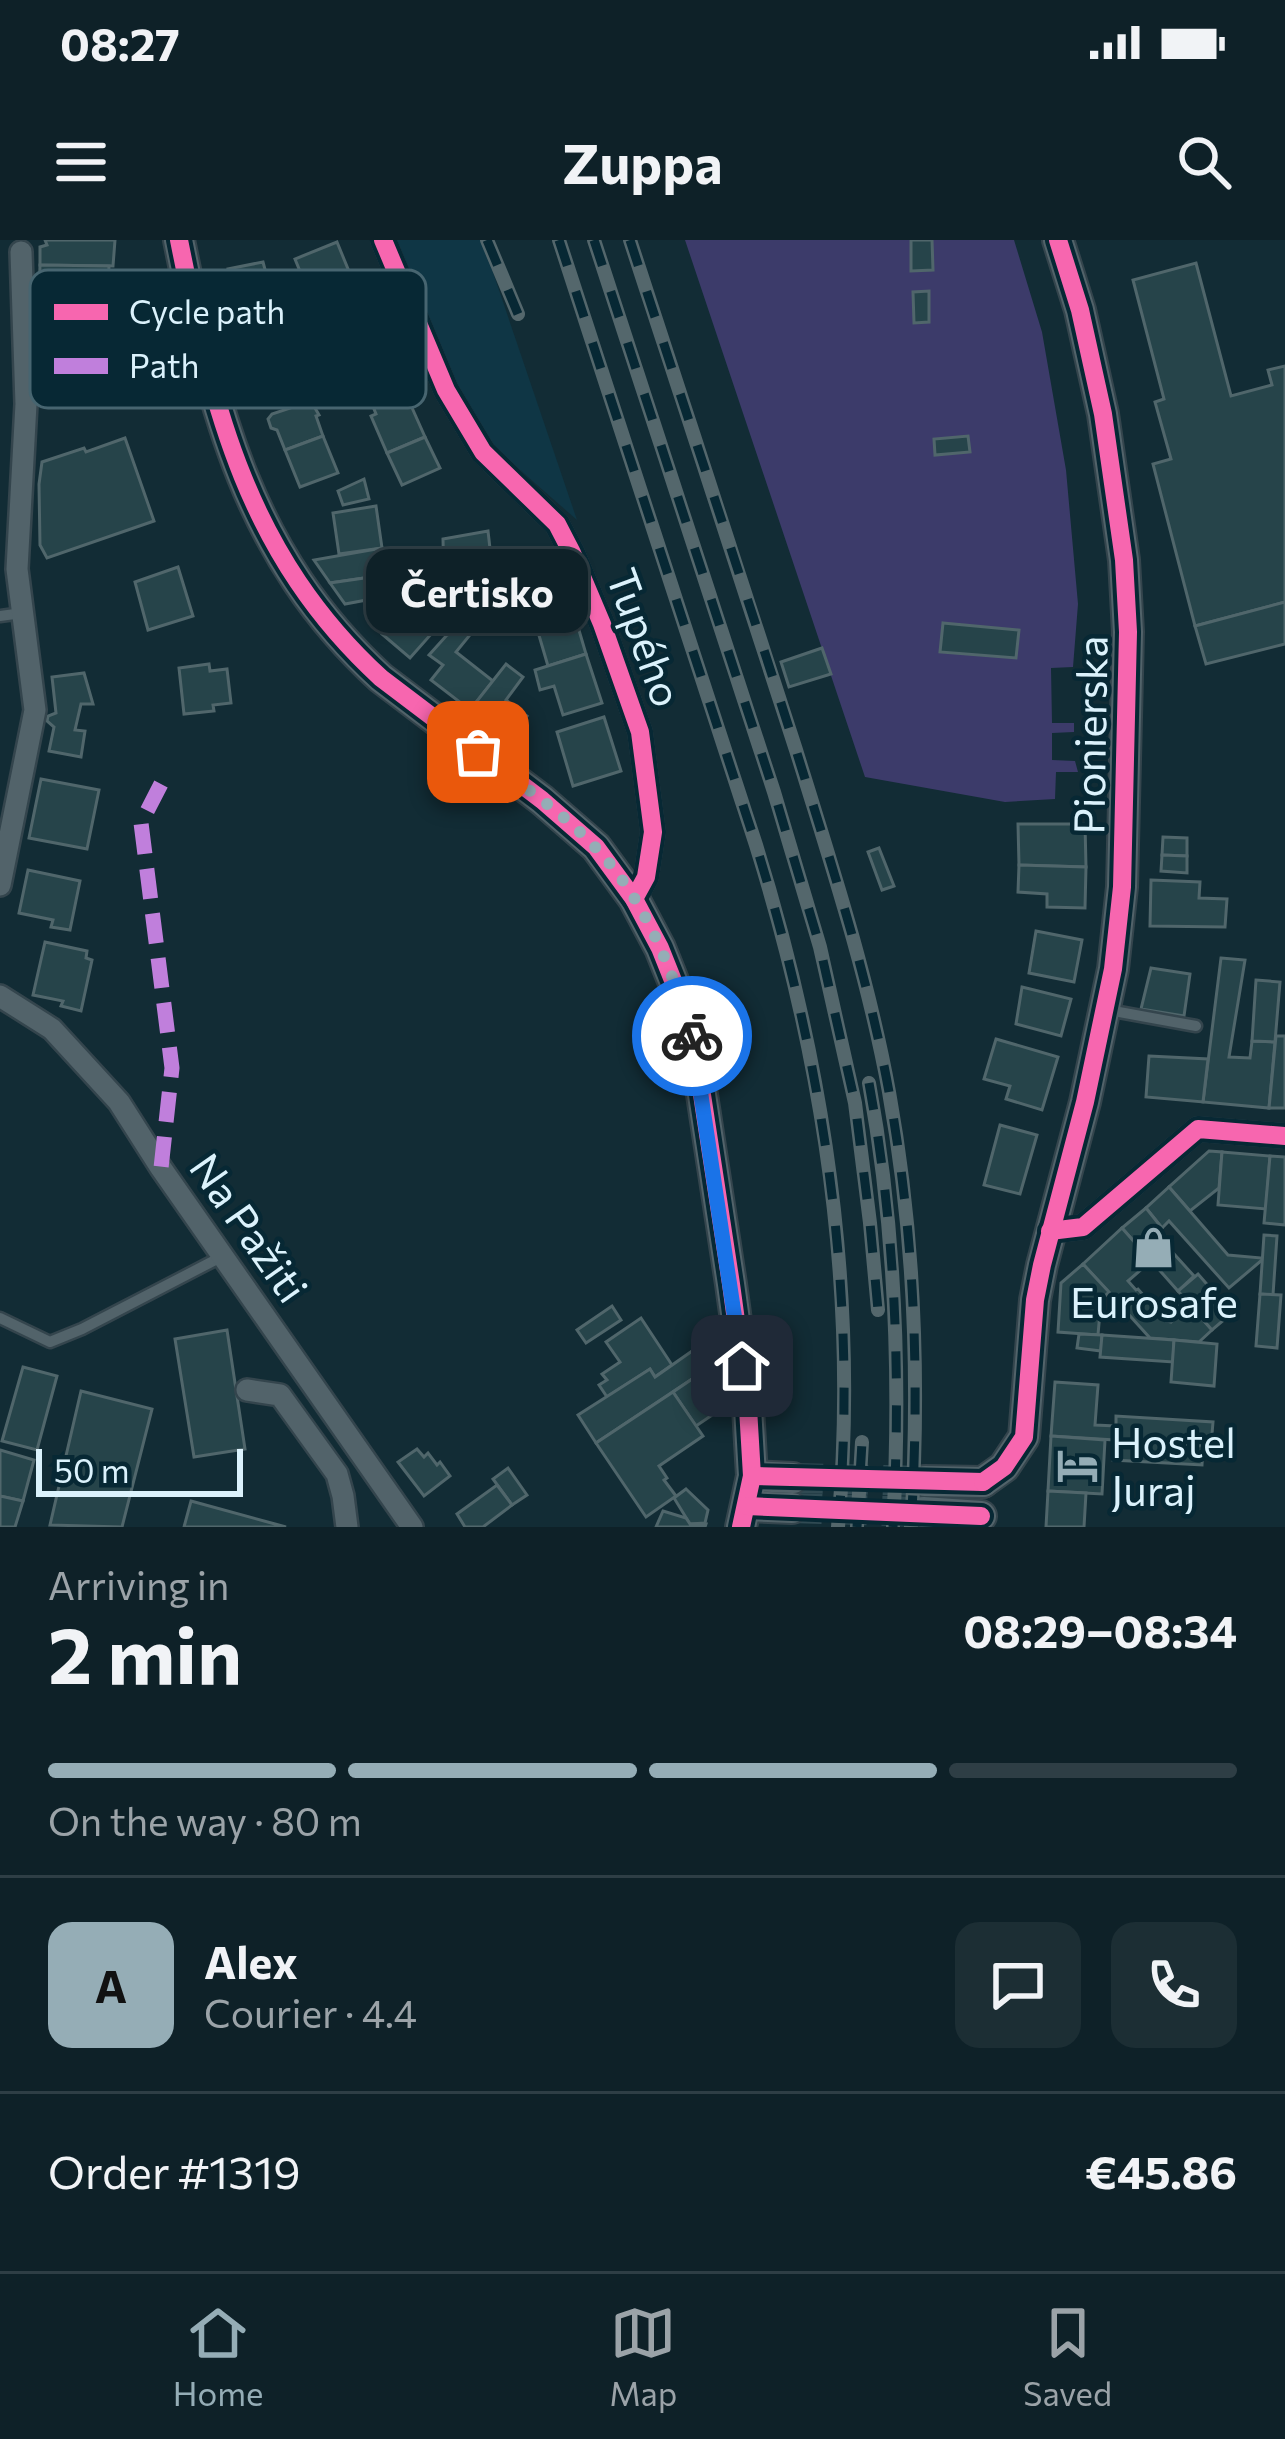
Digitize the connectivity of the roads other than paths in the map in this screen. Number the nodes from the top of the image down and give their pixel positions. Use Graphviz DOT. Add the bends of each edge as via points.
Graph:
graph roads {
  1 [pos="178,240"];
  2 [pos="382,240"];
  3 [pos="1058,240"];
  4 [pos="21,252"];
  5 [pos="184,270"];
  6 [pos="395,270"];
  7 [pos="426,343"];
  8 [pos="219,408"];
  9 [pos="11,614"];
  10 [pos="0,885"];
  11 [pos="634,899"];
  12 [pos="0,996"];
  13 [pos="1104,1010"];
  14 [pos="1196,1027"];
  15 [pos="1285,1136"];
  16 [pos="1050,1231"];
  17 [pos="223,1256"];
  18 [pos="0,1318"];
  19 [pos="247,1390"];
  20 [pos="983,1482"];
  21 [pos="792,1493"];
  22 [pos="747,1503"];
  23 [pos="985,1521"];
  24 [pos="347,1527"];
  25 [pos="412,1527"];
  1 -- 5 [label="street"];
  2 -- 6 [label="street, Tupého"];
  3 -- 13 [label="street, Pionierska" via="1103,414 1127,596 1122,887"];
  4 -- 9 [label="street" via="26,404"];
  7 -- 11 [label="street, Tupého" via="483,452 556,524 602,624 640,732 653,832"];
  8 -- 11 [label="street" via="249,496 333,629 381,678 582,834"];
  9 -- 10 [label="street" via="35,710"];
  11 -- 22 [label="street" via="695,1049 742,1366"];
  12 -- 17 [label="street, Na Pažiti" via="52,1029 119,1102"];
  13 -- 14 [label="lane"];
  13 -- 16 [label="street, Pionierska"];
  15 -- 16 [label="street" via="1198,1129 1083,1227"];
  16 -- 20 [label="street, Pionierska" via="1035,1300 1024,1437"];
  17 -- 18 [label="lane" via="50,1342"];
  17 -- 25 [label="street, Na Pažiti"];
  19 -- 24 [label="street" via="280,1395 337,1474"];
  20 -- 23 [label="street"];
  20 -- 23 [label="street" via="924,1496"];
  21 -- 22 [label="street"];
}
